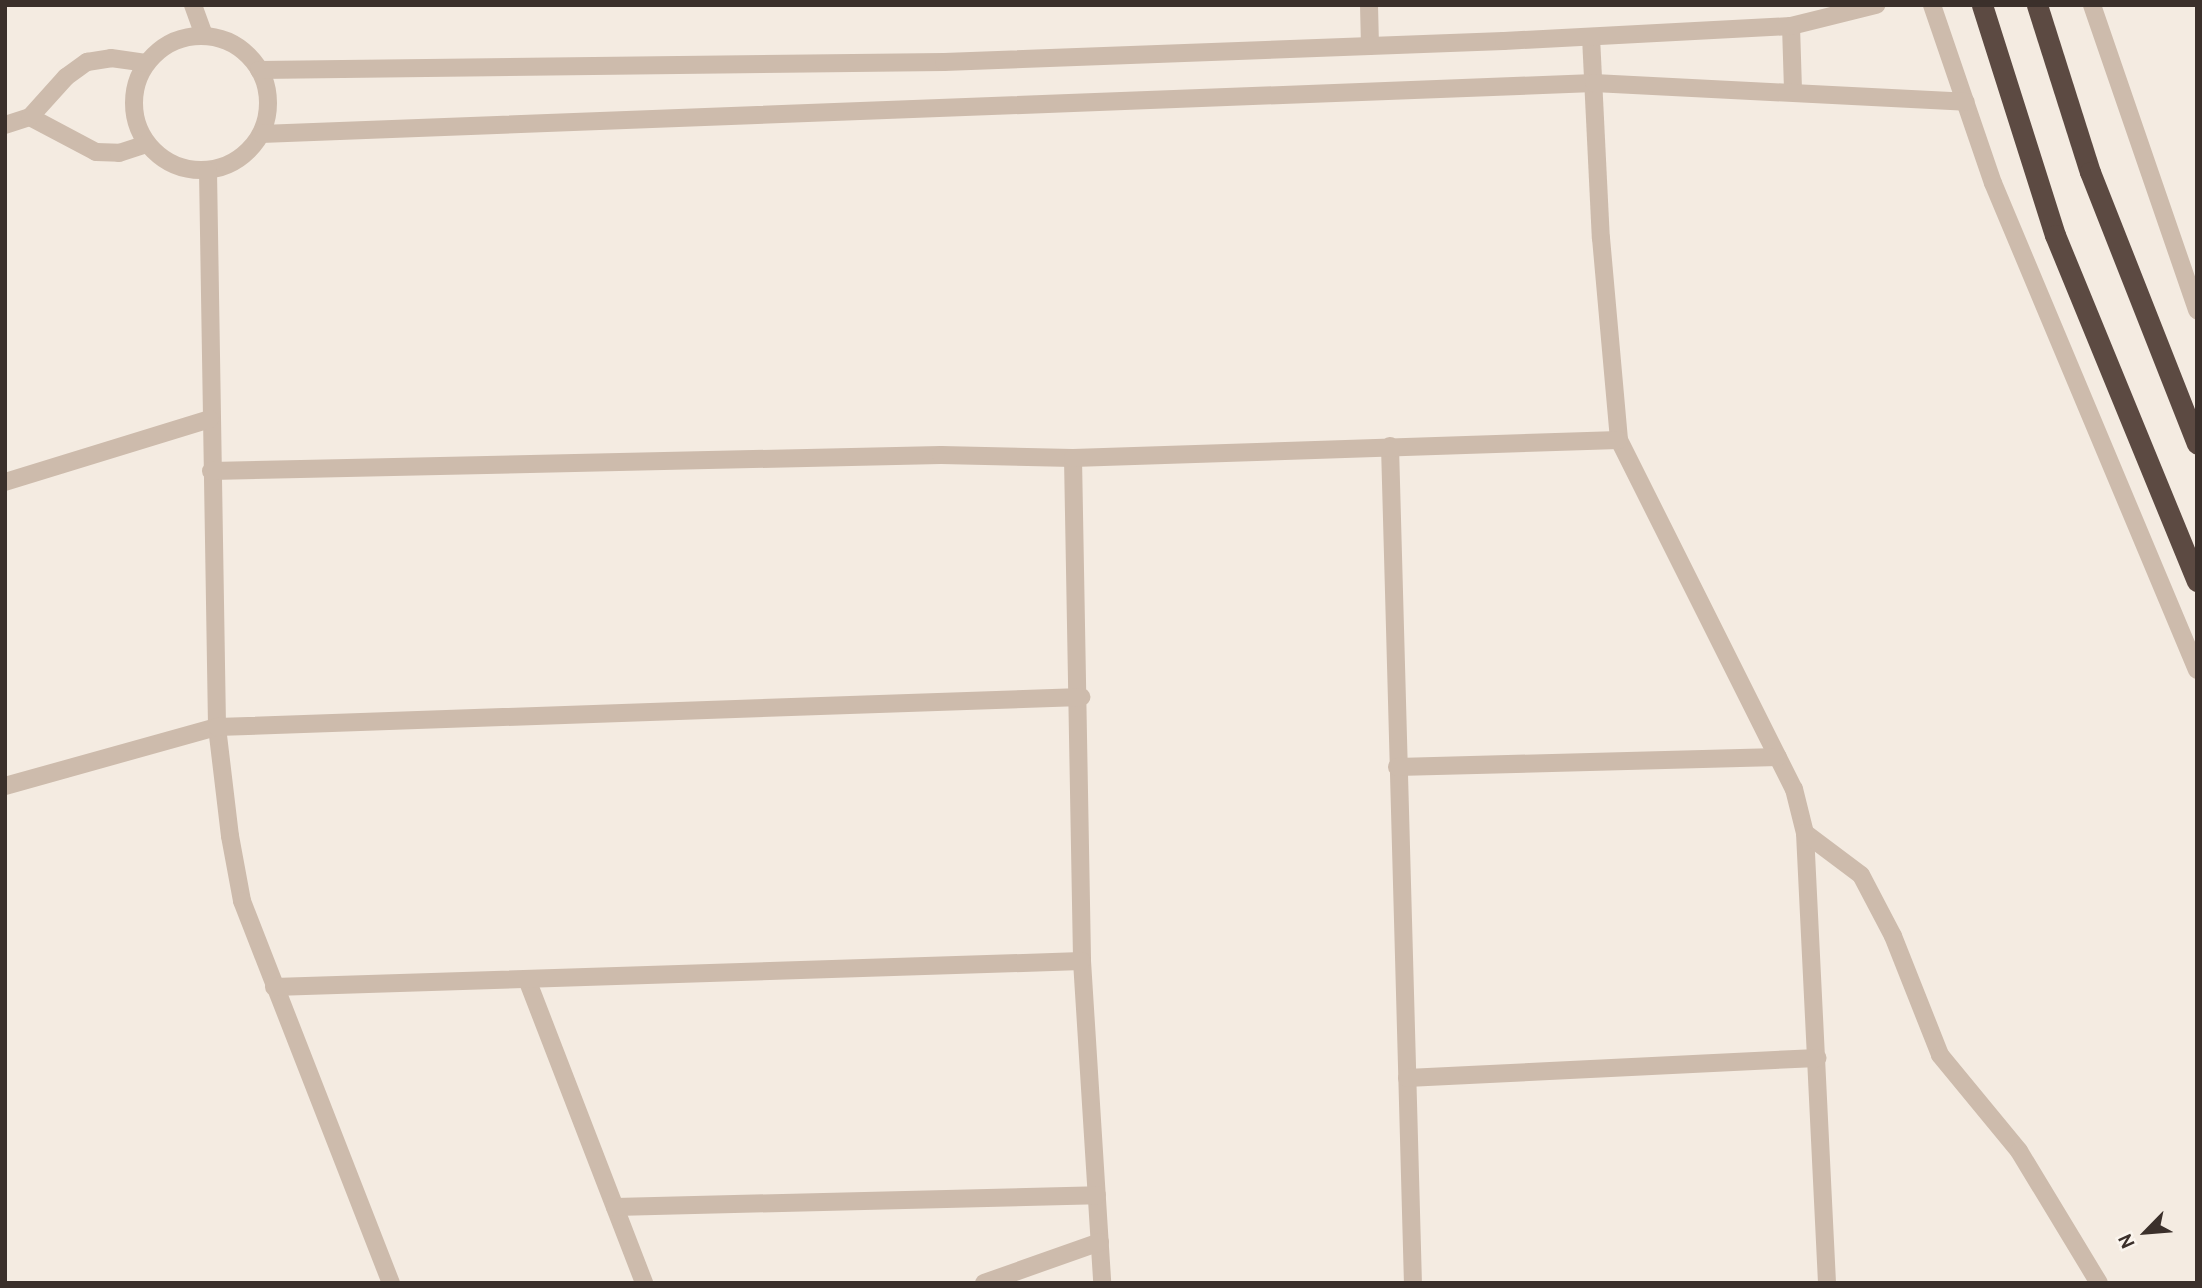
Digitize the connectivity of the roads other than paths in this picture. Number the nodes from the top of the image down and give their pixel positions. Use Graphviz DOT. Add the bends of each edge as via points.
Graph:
graph roads {
  1 [pos="193,5"];
  2 [pos="1369,5"];
  3 [pos="1876,5"];
  4 [pos="1932,5"];
  5 [pos="1982,5"];
  6 [pos="2037,5"];
  7 [pos="2092,5"];
  8 [pos="1791,26"];
  9 [pos="204,35"];
  10 [pos="1591,37"];
  11 [pos="1370,46"];
  12 [pos="146,63"];
  13 [pos="260,70"];
  14 [pos="1594,83"];
  15 [pos="1793,90"];
  16 [pos="1966,102"];
  17 [pos="30,117"];
  18 [pos="5,125"];
  19 [pos="261,134"];
  20 [pos="147,144"];
  21 [pos="208,171"];
  22 [pos="2197,310"];
  23 [pos="211,419"];
  24 [pos="1619,440"];
  25 [pos="2197,444"];
  26 [pos="1390,446"];
  27 [pos="1073,458"];
  28 [pos="211,471"];
  29 [pos="5,482"];
  30 [pos="2197,581"];
  31 [pos="2197,670"];
  32 [pos="1081,697"];
  33 [pos="217,727"];
  34 [pos="1778,757"];
  35 [pos="1397,766"];
  36 [pos="5,786"];
  37 [pos="1805,833"];
  38 [pos="1082,961"];
  39 [pos="528,982"];
  40 [pos="274,987"];
  41 [pos="1818,1058"];
  42 [pos="1407,1078"];
  43 [pos="1097,1195"];
  44 [pos="615,1207"];
  45 [pos="1100,1242"];
  46 [pos="391,1283"];
  47 [pos="644,1283"];
  48 [pos="984,1283"];
  49 [pos="1102,1283"];
  50 [pos="1413,1283"];
  51 [pos="1827,1283"];
  52 [pos="2099,1283"];
  1 -- 9 [label="street"];
  2 -- 11 [label="street"];
  3 -- 8 [label="street"];
  4 -- 16 [label="street"];
  5 -- 30 [label="highway" via="2055,235"];
  6 -- 25 [label="highway" via="2090,173"];
  7 -- 22 [label="street"];
  8 -- 10 [label="street"];
  8 -- 15 [label="street"];
  9 -- 12 [label="street" via="183,37 162,47"];
  9 -- 13 [label="street" via="226,40"];
  10 -- 11 [label="street"];
  10 -- 14 [label="street"];
  11 -- 13 [label="street" via="944,62"];
  12 -- 17 [label="street" via="111,58 86,62"];
  12 -- 20 [label="street" via="136,82 133,105 137,127"];
  13 -- 19 [label="street" via="268,113"];
  14 -- 15 [label="street"];
  14 -- 19 [label="street"];
  14 -- 24 [label="street" via="1601,237"];
  15 -- 16 [label="street"];
  16 -- 31 [label="street" via="1993,183"];
  17 -- 18 [label="street"];
  17 -- 20 [label="street" via="96,152 119,153"];
  19 -- 21 [label="street" via="239,159"];
  20 -- 21 [label="street" via="165,161"];
  21 -- 23 [label="street"];
  23 -- 28 [label="street"];
  23 -- 29 [label="street"];
  24 -- 26 [label="street"];
  24 -- 34 [label="street"];
  26 -- 27 [label="street"];
  26 -- 35 [label="street"];
  27 -- 28 [label="street" via="927,456"];
  27 -- 32 [label="street"];
  28 -- 33 [label="street"];
  32 -- 33 [label="street"];
  32 -- 38 [label="street"];
  33 -- 36 [label="street"];
  33 -- 40 [label="street" via="242,901"];
  34 -- 35 [label="street"];
  34 -- 37 [label="street" via="1794,789"];
  35 -- 42 [label="street"];
  37 -- 41 [label="street"];
  37 -- 52 [label="street" via="1861,875 1893,936 1940,1055 2019,1151"];
  38 -- 39 [label="street"];
  38 -- 43 [label="street"];
  39 -- 40 [label="street"];
  39 -- 44 [label="street"];
  40 -- 46 [label="street"];
  41 -- 42 [label="street"];
  41 -- 51 [label="street"];
  42 -- 50 [label="street"];
  43 -- 44 [label="street"];
  43 -- 45 [label="street"];
  44 -- 47 [label="street"];
  45 -- 48 [label="street"];
  45 -- 49 [label="street"];
}
